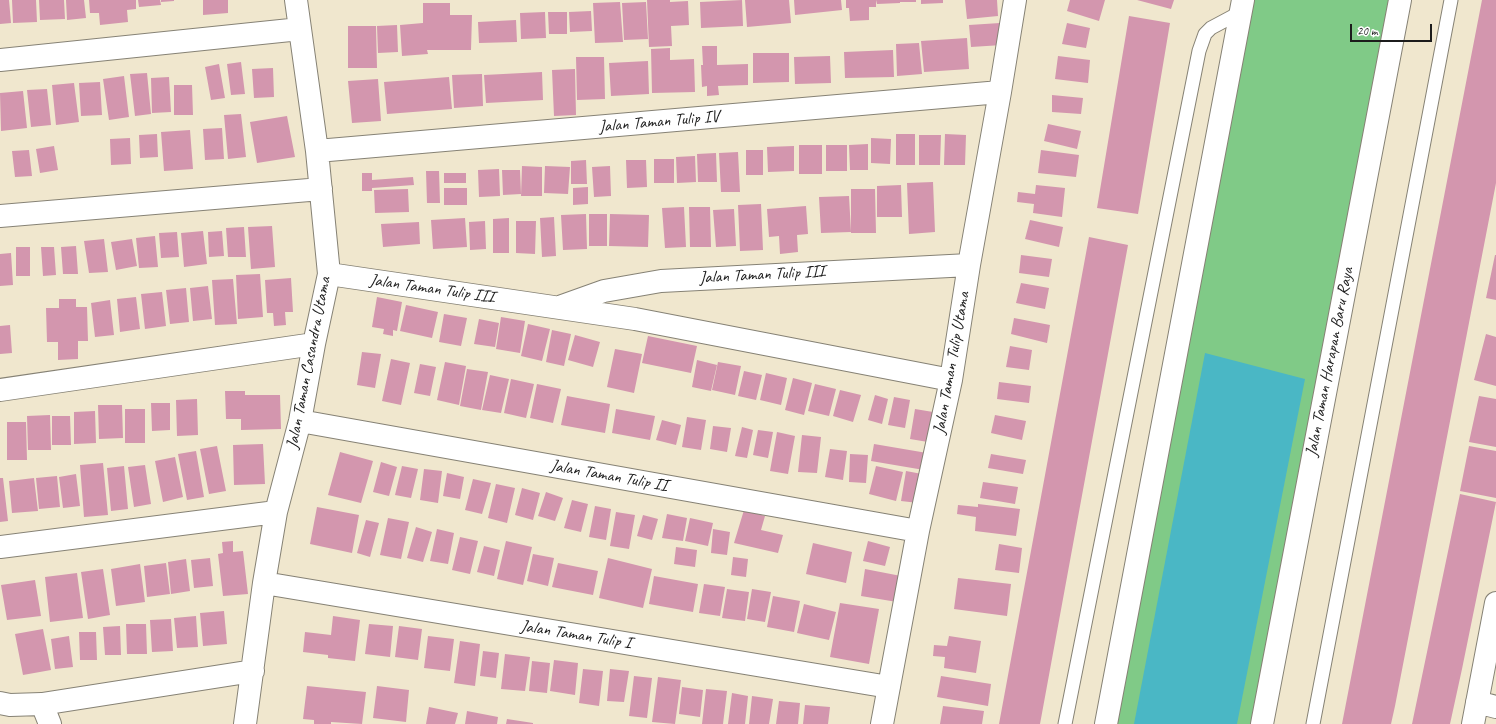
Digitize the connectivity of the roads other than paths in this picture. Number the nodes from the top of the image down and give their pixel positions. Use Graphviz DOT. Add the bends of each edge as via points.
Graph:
graph roads {
  1 [pos="296,0"];
  2 [pos="1015,0"];
  3 [pos="1400,0"];
  4 [pos="1451,0"];
  5 [pos="1242,6"];
  6 [pos="300,29"];
  7 [pos="0,60"];
  8 [pos="1000,92"];
  9 [pos="317,151"];
  10 [pos="321,189"];
  11 [pos="0,216"];
  12 [pos="969,265"];
  13 [pos="329,274"];
  14 [pos="559,307"];
  15 [pos="314,344"];
  16 [pos="951,380"];
  17 [pos="0,390"];
  18 [pos="300,420"];
  19 [pos="276,512"];
  20 [pos="918,531"];
  21 [pos="0,546"];
  22 [pos="264,583"];
  23 [pos="1496,603"];
  24 [pos="253,671"];
  25 [pos="889,687"];
  26 [pos="0,703"];
  27 [pos="1487,704"];
  28 [pos="46,714"];
  29 [pos="244,724"];
  30 [pos="882,724"];
  31 [pos="1065,724"];
  32 [pos="1106,724"];
  33 [pos="1262,724"];
  34 [pos="1313,724"];
  35 [pos="1473,724"];
  1 -- 6 [label="street, Jalan Taman Casandra Utama"];
  2 -- 8 [label="street, Jalan Taman Tulip Utama"];
  3 -- 33 [label="street, Jalan Taman Harapan Baru Raya"];
  4 -- 34 [label="lane"];
  5 -- 31 [label="lane" via="1205,34 1199,51"];
  5 -- 32 [label="street"];
  6 -- 7 [label="street"];
  6 -- 9 [label="street, Jalan Taman Casandra Utama"];
  8 -- 9 [label="street, Jalan Taman Tulip IV"];
  8 -- 12 [label="street, Jalan Taman Tulip Utama"];
  9 -- 10 [label="street, Jalan Taman Casandra Utama"];
  10 -- 11 [label="street"];
  10 -- 13 [label="street, Jalan Taman Casandra Utama"];
  12 -- 14 [label="street, Jalan Taman Tulip III" via="661,281 604,291"];
  12 -- 16 [label="street, Jalan Taman Tulip Utama"];
  13 -- 14 [label="street, Jalan Taman Tulip III"];
  13 -- 15 [label="street, Jalan Taman Casandra Utama"];
  14 -- 16 [label="street, Jalan Taman Tulip III"];
  15 -- 17 [label="street"];
  15 -- 18 [label="street, Jalan Taman Casandra Utama"];
  16 -- 20 [label="street, Jalan Taman Tulip Utama"];
  18 -- 19 [label="street, Jalan Taman Casandra Utama"];
  18 -- 20 [label="street, Jalan Taman Tulip II"];
  19 -- 21 [label="street"];
  19 -- 22 [label="street, Jalan Taman Casandra Utama"];
  20 -- 25 [label="street, Jalan Taman Tulip Utama"];
  22 -- 24 [label="street, Jalan Taman Casandra Utama"];
  22 -- 25 [label="street, Jalan Taman Tulip I"];
  23 -- 27 [label="street"];
  24 -- 28 [label="street"];
  24 -- 29 [label="street, Jalan Taman Casandra Utama"];
  25 -- 30 [label="street, Jalan Taman Tulip Utama"];
  26 -- 28 [label="street"];
  27 -- 35 [label="street"];
}
